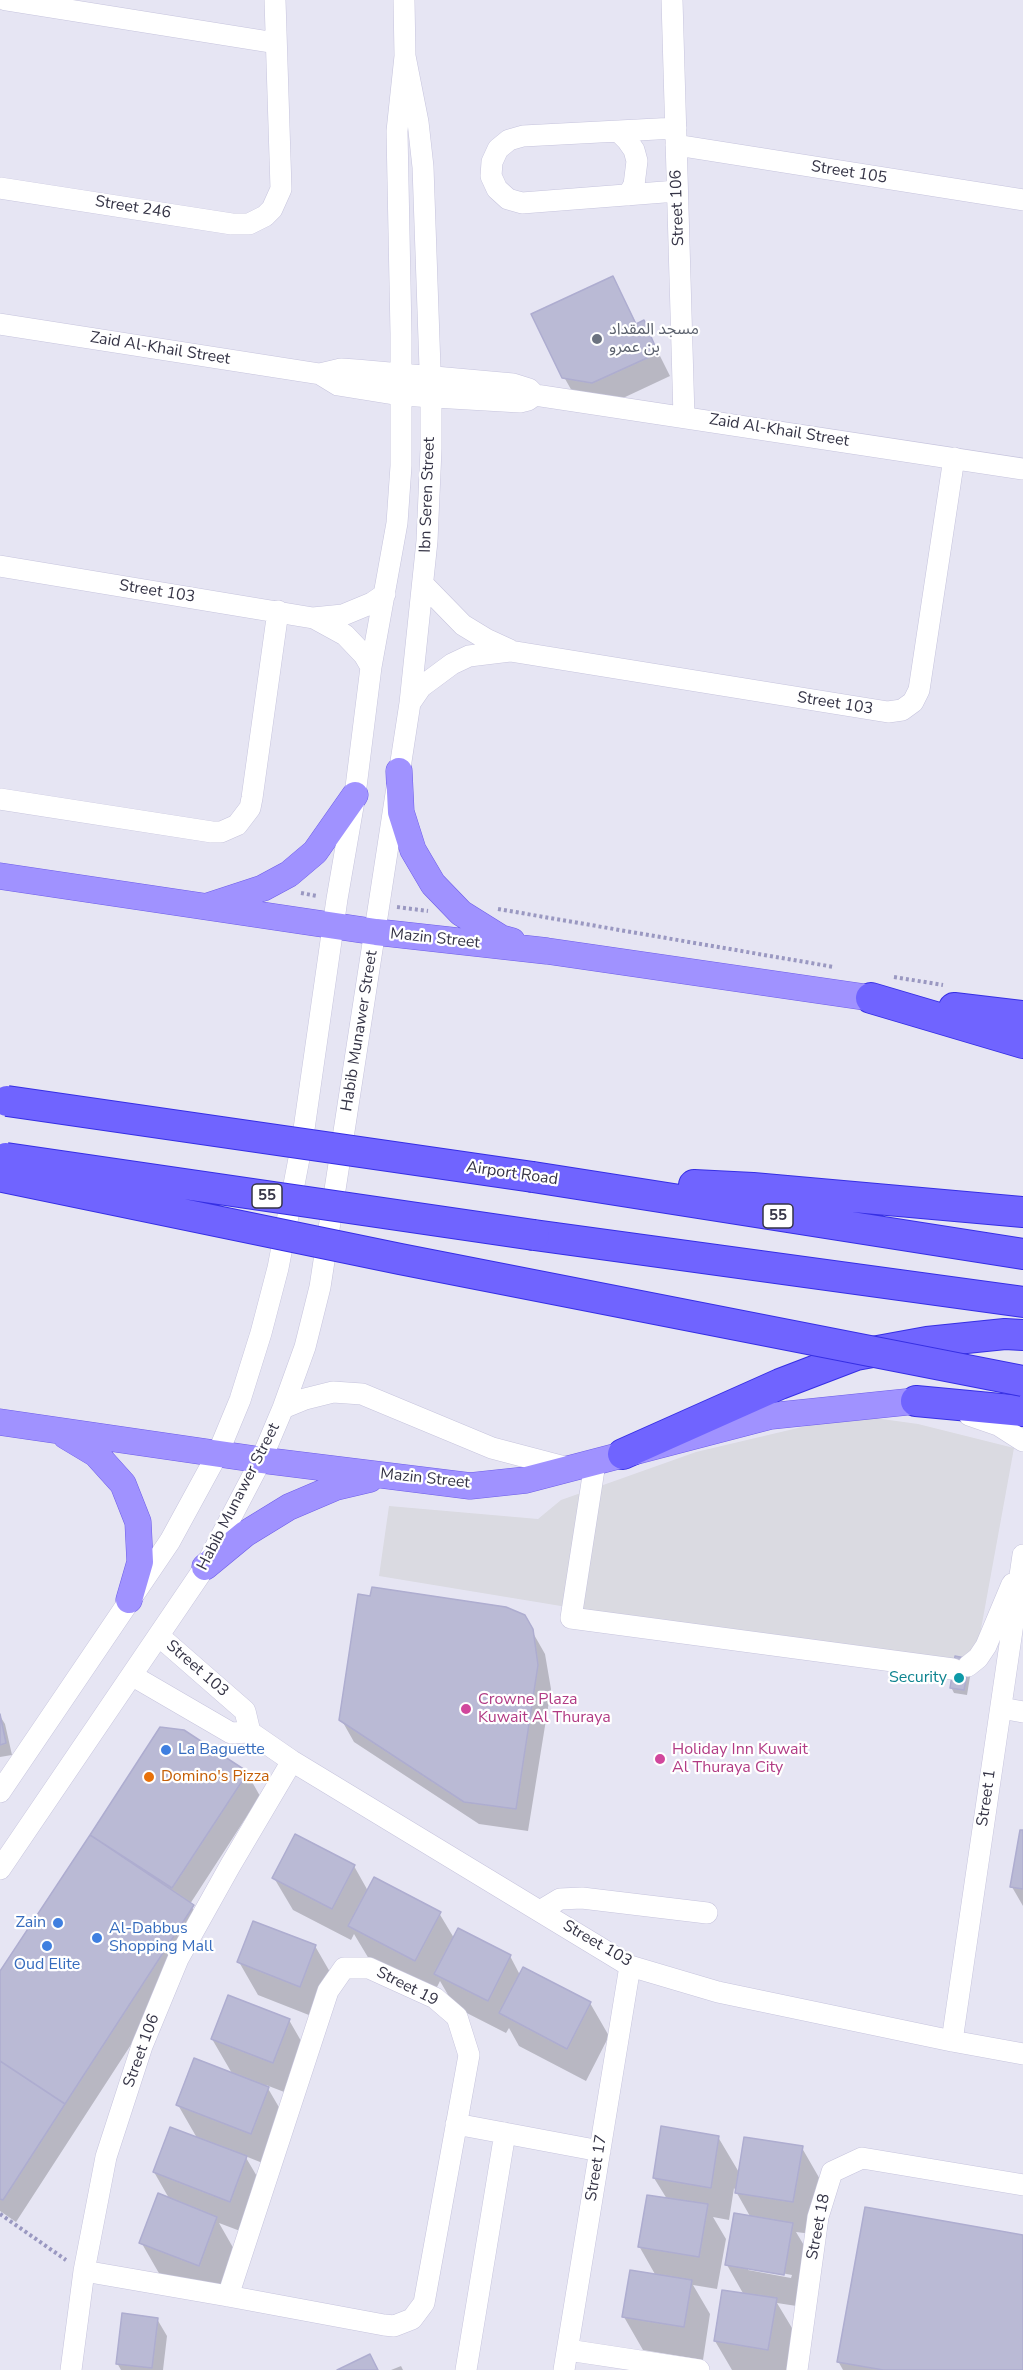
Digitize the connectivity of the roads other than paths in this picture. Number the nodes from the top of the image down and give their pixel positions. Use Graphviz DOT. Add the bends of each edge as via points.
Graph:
graph roads {
  1 [pos="6,0"];
  2 [pos="275,0"];
  3 [pos="404,0"];
  4 [pos="672,0"];
  5 [pos="276,43"];
  6 [pos="405,56"];
  7 [pos="619,132"];
  8 [pos="676,137"];
  9 [pos="0,188"];
  10 [pos="678,191"];
  11 [pos="628,195"];
  12 [pos="1023,200"];
  13 [pos="0,324"];
  14 [pos="400,384"];
  15 [pos="431,387"];
  16 [pos="684,417"];
  17 [pos="954,458"];
  18 [pos="1023,469"];
  19 [pos="0,566"];
  20 [pos="423,584"];
  21 [pos="385,594"];
  22 [pos="278,611"];
  23 [pos="313,618"];
  24 [pos="510,651"];
  25 [pos="371,667"];
  26 [pos="410,703"];
  27 [pos="399,771"];
  28 [pos="355,795"];
  29 [pos="0,799"];
  30 [pos="0,876"];
  31 [pos="204,908"];
  32 [pos="335,926"];
  33 [pos="376,932"];
  34 [pos="547,951"];
  35 [pos="878,987"];
  36 [pos="1023,1016"];
  37 [pos="1023,1043"];
  38 [pos="3,1100"];
  39 [pos="1,1170"];
  40 [pos="536,1178"];
  41 [pos="1023,1212"];
  42 [pos="1023,1254"];
  43 [pos="1023,1302"];
  44 [pos="1023,1335"];
  45 [pos="1023,1381"];
  46 [pos="916,1401"];
  47 [pos="283,1408"];
  48 [pos="1023,1411"];
  49 [pos="11,1424"];
  50 [pos="1023,1441"];
  51 [pos="218,1453"];
  52 [pos="261,1460"];
  53 [pos="597,1462"];
  54 [pos="386,1475"];
  55 [pos="1023,1558"];
  56 [pos="206,1567"];
  57 [pos="129,1600"];
  58 [pos="159,1636"];
  59 [pos="133,1676"];
  60 [pos="1000,1708"];
  61 [pos="1023,1712"];
  62 [pos="250,1732"];
  63 [pos="292,1761"];
  64 [pos="0,1792"];
  65 [pos="0,1869"];
  66 [pos="540,1911"];
  67 [pos="707,1913"];
  68 [pos="630,1966"];
  69 [pos="952,2041"];
  70 [pos="1023,2054"];
  71 [pos="456,2124"];
  72 [pos="505,2133"];
  73 [pos="600,2151"];
  74 [pos="1023,2185"];
  75 [pos="84,2271"];
  76 [pos="228,2296"];
  77 [pos="566,2360"];
  78 [pos="71,2370"];
  79 [pos="466,2370"];
  80 [pos="699,2370"];
  81 [pos="797,2370"];
  1 -- 5 [label="street"];
  2 -- 5 [label="street"];
  3 -- 6 [label="street, Ibn Seren Street"];
  4 -- 8 [label="street, Street 106"];
  5 -- 9 [label="street, Street 246" via="281,189 265,216 249,224 232,224"];
  6 -- 14 [label="street, Ibn Seren Street" via="397,131"];
  6 -- 15 [label="street, Ibn Seren Street" via="423,166"];
  7 -- 8 [label="street, Street 105"];
  7 -- 11 [label="street" via="637,161 634,185"];
  7 -- 11 [label="street, Street 105" via="509,140 498,149 491,176 508,199 522,202"];
  8 -- 10 [label="street, Street 106"];
  8 -- 12 [label="street, Street 105"];
  10 -- 11 [label="street"];
  10 -- 16 [label="street, Street 106"];
  13 -- 14 [label="street, Zaid Al-Khail Street" via="320,374 341,369"];
  14 -- 15 [label="street, Zaid Al-Khail Street"];
  14 -- 21 [label="street, Ibn Seren Street" via="397,523"];
  15 -- 16 [label="street, Zaid Al-Khail Street" via="513,384 535,394"];
  15 -- 20 [label="street, Ibn Seren Street" via="430,496"];
  16 -- 17 [label="street, Zaid Al-Khail Street"];
  17 -- 18 [label="street, Zaid Al-Khail Street"];
  17 -- 24 [label="street, Street 103" via="919,690 913,702 902,710 888,712"];
  19 -- 22 [label="street, Street 103"];
  20 -- 24 [label="street, Street 103" via="464,625"];
  20 -- 26 [label="street, Ibn Seren Street"];
  21 -- 23 [label="street, Street 103" via="350,613"];
  21 -- 25 [label="street, Ibn Seren Street"];
  22 -- 23 [label="street, Street 103"];
  22 -- 29 [label="street" via="252,798 250,808 237,825 212,832"];
  23 -- 25 [label="street, Street 103" via="345,635"];
  24 -- 26 [label="street, Street 103" via="469,656 452,664 421,687"];
  25 -- 28 [label="street, Ibn Seren Street"];
  26 -- 27 [label="street, Ibn Seren Street"];
  27 -- 33 [label="street, Ibn Seren Street"];
  27 -- 34 [label="main road" via="401,812 413,850 433,884 461,913 501,938"];
  28 -- 31 [label="main road" via="315,852 290,874 263,888"];
  28 -- 32 [label="street, Ibn Seren Street"];
  30 -- 31 [label="main road, Mazin Street"];
  31 -- 32 [label="main road, Mazin Street"];
  32 -- 33 [label="main road, Mazin Street"];
  32 -- 51 [label="street" via="302,1143 278,1268 243,1389"];
  33 -- 34 [label="main road, Mazin Street"];
  33 -- 47 [label="street, Habib Munawer Street" via="320,1287 305,1347"];
  34 -- 35 [label="main road, Mazin Street"];
  35 -- 36 [label="highway"];
  35 -- 37 [label="highway"];
  38 -- 40 [label="highway, Airport Road / 55, bridge"];
  39 -- 43 [label="highway, 55, bridge" via="534,1235"];
  39 -- 45 [label="highway, bridge" via="412,1262"];
  40 -- 41 [label="highway" via="753,1188"];
  40 -- 42 [label="highway, Airport Road / 55"];
  44 -- 53 [label="highway" via="927,1342 856,1355"];
  46 -- 48 [label="highway"];
  46 -- 50 [label="street" via="990,1422"];
  46 -- 53 [label="main road, Mazin Street" via="771,1416"];
  47 -- 52 [label="street, Habib Munawer Street"];
  47 -- 53 [label="street" via="333,1392 362,1394 492,1449"];
  49 -- 51 [label="main road, Mazin Street"];
  49 -- 57 [label="main road" via="62,1434 96,1454 123,1484 138,1521 140,1562"];
  51 -- 52 [label="main road, Mazin Street"];
  51 -- 57 [label="street" via="170,1541"];
  52 -- 54 [label="main road, Mazin Street"];
  52 -- 56 [label="street, Habib Munawer Street"];
  53 -- 54 [label="main road, Mazin Street" via="526,1480 470,1486"];
  53 -- 55 [label="street" via="571,1618 961,1668 978,1658 986,1646"];
  54 -- 56 [label="main road" via="336,1487 289,1507 245,1534"];
  55 -- 60 [label="street, Street 1"];
  56 -- 58 [label="street, Habib Munawer Street"];
  57 -- 64 [label="street"];
  58 -- 59 [label="street, Habib Munawer Street"];
  58 -- 62 [label="street, Street 103" via="244,1711"];
  59 -- 62 [label="street, Street 103" via="231,1733"];
  59 -- 65 [label="street, Habib Munawer Street"];
  60 -- 61 [label="street"];
  60 -- 69 [label="street, Street 1"];
  62 -- 63 [label="street, Street 103"];
  63 -- 66 [label="street, Street 103"];
  63 -- 75 [label="street, Street 106" via="178,1959 142,2046 106,2157"];
  66 -- 67 [label="street" via="560,1899 582,1899"];
  66 -- 68 [label="street, Street 103"];
  68 -- 69 [label="street, Street 103" via="718,1992"];
  68 -- 73 [label="street, Street 17"];
  69 -- 70 [label="street, Street 103"];
  71 -- 72 [label="street"];
  71 -- 76 [label="street, Street 19" via="424,2303 412,2319 394,2326 384,2325"];
  71 -- 76 [label="street, Street 19" via="469,2055 457,2017 435,1998 369,1968 344,1968 328,1991"];
  72 -- 73 [label="street"];
  72 -- 79 [label="street"];
  73 -- 77 [label="street, Street 17"];
  74 -- 81 [label="street, Street 18" via="862,2158 832,2172 818,2217"];
  75 -- 76 [label="street, Street 19"];
  75 -- 78 [label="street, Street 106"];
  77 -- 80 [label="street"];
}
